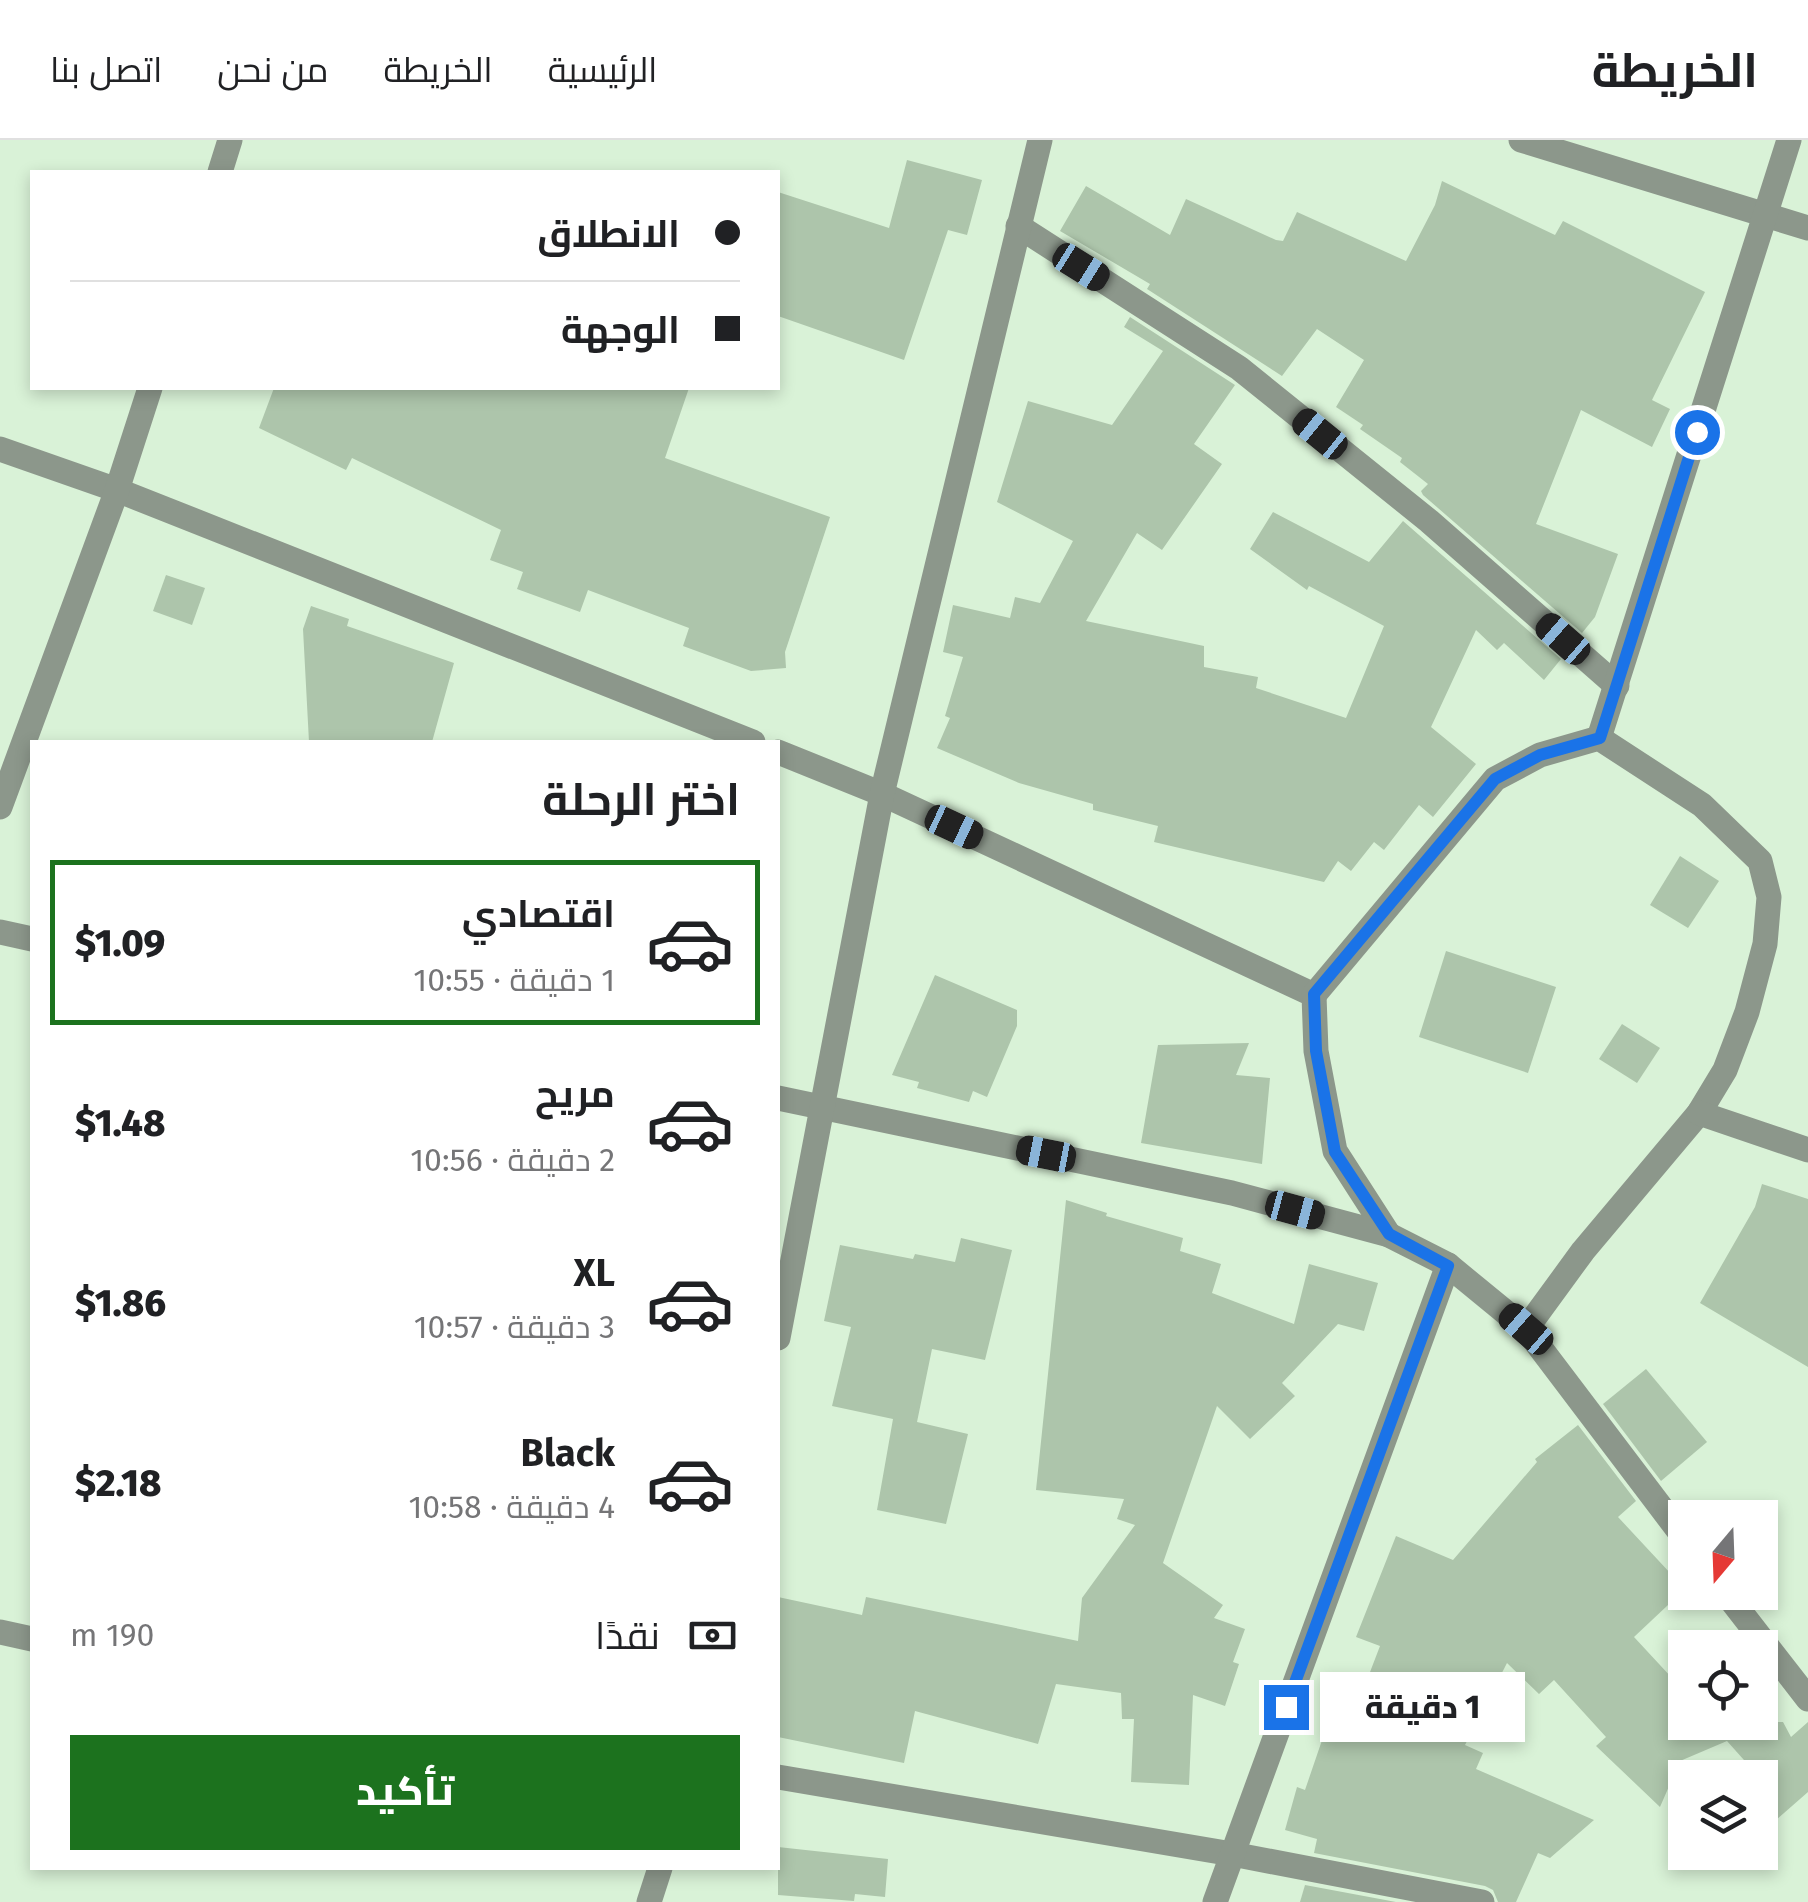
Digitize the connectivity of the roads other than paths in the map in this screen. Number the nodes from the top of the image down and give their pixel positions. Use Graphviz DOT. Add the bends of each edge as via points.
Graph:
graph roads {
  1 [pos="230,140"];
  2 [pos="1040,140"];
  3 [pos="1521,140"];
  4 [pos="1788,140"];
  5 [pos="221,170"];
  6 [pos="1766,214"];
  7 [pos="1018,226"];
  8 [pos="1808,228"];
  9 [pos="149,390"];
  10 [pos="0,449"];
  11 [pos="117,490"];
  12 [pos="1617,686"];
  13 [pos="1600,738"];
  14 [pos="749,740"];
  15 [pos="780,753"];
  16 [pos="882,794"];
  17 [pos="0,808"];
  18 [pos="0,932"];
  19 [pos="30,939"];
  20 [pos="1314,994"];
  21 [pos="780,1098"];
  22 [pos="824,1109"];
  23 [pos="1698,1113"];
  24 [pos="1808,1150"];
  25 [pos="1389,1234"];
  26 [pos="1448,1266"];
  27 [pos="780,1328"];
  28 [pos="1526,1329"];
  29 [pos="1668,1517"];
  30 [pos="1739,1610"];
  31 [pos="0,1632"];
  32 [pos="30,1639"];
  33 [pos="1808,1699"];
  34 [pos="780,1777"];
  35 [pos="1232,1854"];
  36 [pos="659,1870"];
  37 [pos="649,1902"];
  38 [pos="1215,1902"];
  39 [pos="1482,1902"];
  1 -- 5 [label="street"];
  2 -- 7 [label="street"];
  3 -- 6 [label="street"];
  4 -- 6 [label="street"];
  6 -- 8 [label="street"];
  6 -- 12 [label="street"];
  7 -- 12 [label="street" via="1239,368"];
  7 -- 16 [label="street"];
  9 -- 11 [label="street"];
  10 -- 11 [label="street"];
  11 -- 14 [label="street"];
  11 -- 17 [label="street"];
  12 -- 13 [label="street"];
  13 -- 20 [label="street" via="1540,755 1495,779"];
  13 -- 23 [label="street" via="1702,805 1760,862 1769,897 1765,944 1747,1012"];
  15 -- 16 [label="street"];
  16 -- 20 [label="street"];
  16 -- 22 [label="street"];
  18 -- 19 [label="street"];
  20 -- 25 [label="street" via="1316,1051 1335,1152"];
  21 -- 22 [label="street"];
  22 -- 25 [label="street" via="1232,1193"];
  22 -- 27 [label="street"];
  23 -- 24 [label="street"];
  23 -- 28 [label="street"];
  25 -- 26 [label="street"];
  26 -- 28 [label="street"];
  26 -- 35 [label="street"];
  28 -- 29 [label="street"];
  30 -- 33 [label="street"];
  31 -- 32 [label="street"];
  34 -- 35 [label="street"];
  35 -- 38 [label="street"];
  35 -- 39 [label="street"];
  36 -- 37 [label="street"];
}
